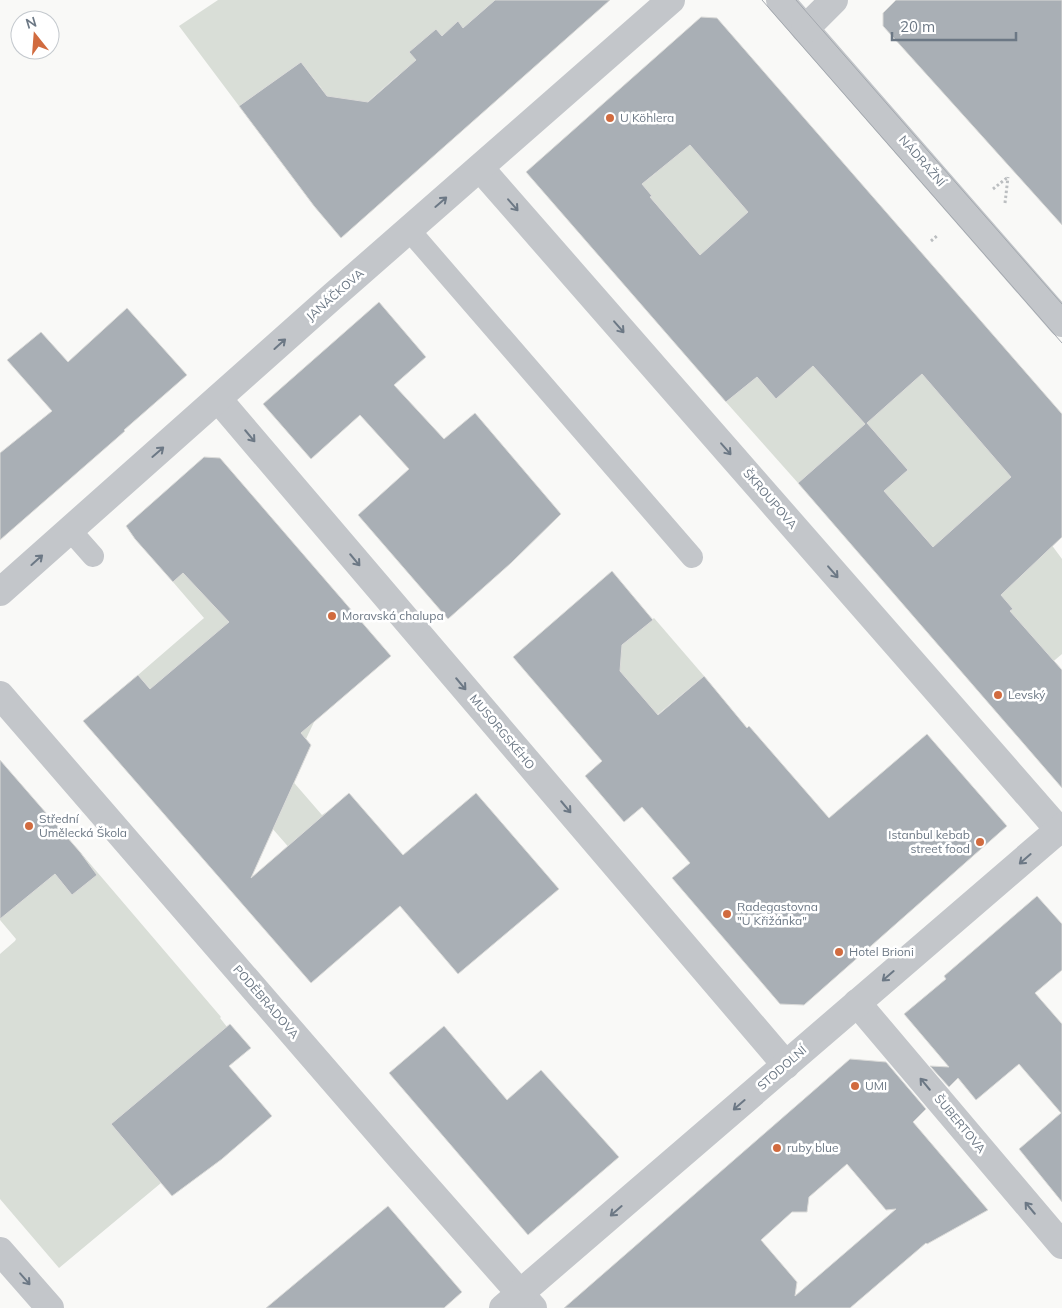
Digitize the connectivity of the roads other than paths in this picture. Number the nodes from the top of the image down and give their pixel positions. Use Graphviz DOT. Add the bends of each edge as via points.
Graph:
graph roads {
  1 [pos="671,0"];
  2 [pos="780,0"];
  3 [pos="834,0"];
  4 [pos="805,28"];
  5 [pos="480,168"];
  6 [pos="409,230"];
  7 [pos="1062,322"];
  8 [pos="218,399"];
  9 [pos="70,530"];
  10 [pos="93,556"];
  11 [pos="692,557"];
  12 [pos="0,592"];
  13 [pos="0,695"];
  14 [pos="1060,829"];
  15 [pos="857,1004"];
  16 [pos="786,1065"];
  17 [pos="1062,1245"];
  18 [pos="0,1251"];
  19 [pos="518,1303"];
  20 [pos="50,1308"];
  1 -- 5 [label="street, JANÁČKOVA"];
  2 -- 4 [label="street, NÁDRAŽNÍ"];
  3 -- 4 [label="street"];
  4 -- 7 [label="street, NÁDRAŽNÍ"];
  6 -- 5 [label="street, JANÁČKOVA, one-way"];
  5 -- 14 [label="street, ŠKROUPOVA, one-way"];
  8 -- 6 [label="street, JANÁČKOVA, one-way"];
  6 -- 11 [label="lane"];
  9 -- 8 [label="street, JANÁČKOVA, one-way"];
  8 -- 16 [label="street, MUSORGSKÉHO, one-way"];
  9 -- 10 [label="lane"];
  12 -- 9 [label="street, JANÁČKOVA, one-way"];
  13 -- 19 [label="street, PODĚBRADOVA" via="406,1164"];
  14 -- 15 [label="street, STODOLNÍ, one-way"];
  15 -- 16 [label="street, STODOLNÍ"];
  17 -- 15 [label="street, ŠUBERTOVA, one-way"];
  16 -- 19 [label="street, STODOLNÍ, one-way"];
  18 -- 20 [label="street, one-way"];
}
